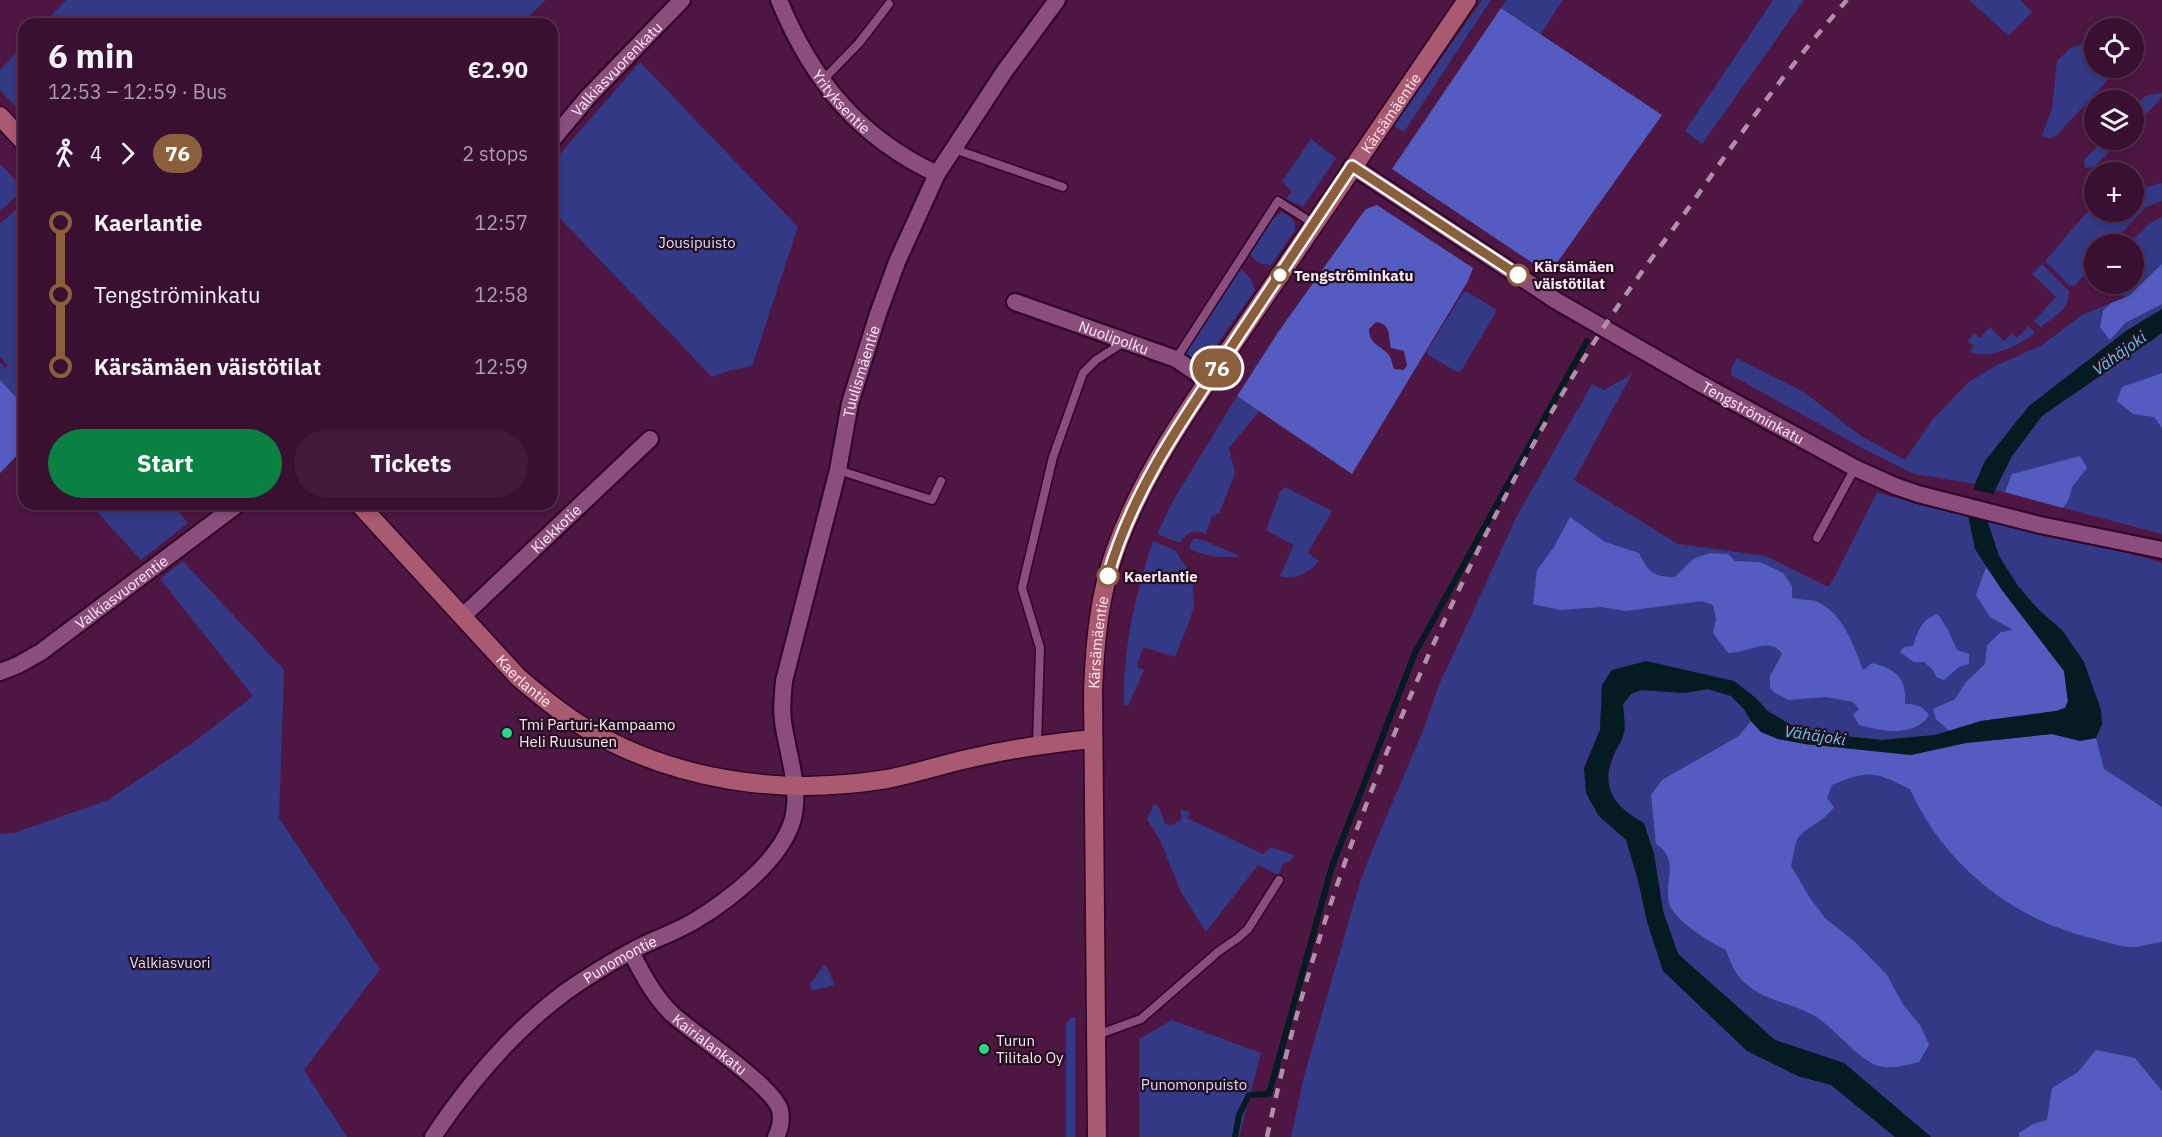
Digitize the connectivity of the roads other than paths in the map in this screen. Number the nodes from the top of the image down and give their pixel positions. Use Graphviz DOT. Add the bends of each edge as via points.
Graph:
graph roads {
  1 [pos="682,0"];
  2 [pos="779,0"];
  3 [pos="1058,0"];
  4 [pos="1467,0"];
  5 [pos="889,4"];
  6 [pos="823,80"];
  7 [pos="0,116"];
  8 [pos="558,134"];
  9 [pos="18,136"];
  10 [pos="954,148"];
  11 [pos="1352,166"];
  12 [pos="937,174"];
  13 [pos="1063,187"];
  14 [pos="1314,224"];
  15 [pos="1015,302"];
  16 [pos="1126,341"];
  17 [pos="1176,358"];
  18 [pos="1208,381"];
  19 [pos="650,440"];
  20 [pos="1855,468"];
  21 [pos="838,470"];
  22 [pos="941,481"];
  23 [pos="230,510"];
  24 [pos="364,510"];
  25 [pos="1817,538"];
  26 [pos="2162,550"];
  27 [pos="462,617"];
  28 [pos="0,672"];
  29 [pos="1093,739"];
  30 [pos="1037,744"];
  31 [pos="794,785"];
  32 [pos="1279,880"];
  33 [pos="631,952"];
  34 [pos="1096,1035"];
  35 [pos="433,1137"];
  36 [pos="776,1137"];
  37 [pos="1097,1137"];
  1 -- 8 [label="street, Valkiasvuorenkatu"];
  2 -- 6 [label="street, Yrityksentie"];
  3 -- 10 [label="street, Tuulismäentie"];
  4 -- 11 [label="street, Kärsämäentie"];
  5 -- 6 [label="lane"];
  6 -- 12 [label="street, Yrityksentie" via="870,134"];
  7 -- 9 [label="street"];
  10 -- 12 [label="street, Tuulismäentie"];
  10 -- 13 [label="lane"];
  11 -- 14 [label="street, Kärsämäentie"];
  11 -- 20 [label="street, Tengströminkatu" via="1556,300"];
  12 -- 21 [label="street, Tuulismäentie" via="878,314 850,403"];
  14 -- 17 [label="lane" via="1278,201"];
  14 -- 18 [label="street, Kärsämäentie"];
  15 -- 16 [label="street, Nuolipolku"];
  16 -- 17 [label="street, Nuolipolku"];
  16 -- 30 [label="lane" via="1096,360 1083,374 1053,457 1022,588 1040,648"];
  17 -- 18 [label="street, Nuolipolku"];
  18 -- 29 [label="street, Kärsämäentie" via="1143,488 1106,580 1097,628"];
  19 -- 27 [label="street, Kiekkotie"];
  20 -- 25 [label="lane"];
  20 -- 26 [label="street, Tengströminkatu" via="1918,494"];
  21 -- 22 [label="lane" via="932,501"];
  21 -- 31 [label="street, Tuulismäentie" via="784,681 783,721"];
  23 -- 28 [label="street, Valkiasvuorentie" via="41,652"];
  24 -- 27 [label="street, Kaerlantie"];
  27 -- 31 [label="street, Kaerlantie" via="543,698 614,743 699,775 747,784"];
  29 -- 30 [label="street, Kaerlantie"];
  29 -- 34 [label="street, Kärsämäentie"];
  30 -- 31 [label="street, Kaerlantie" via="889,778"];
  31 -- 33 [label="street, Punomontie" via="791,825 762,867 734,894 695,921"];
  32 -- 34 [label="lane" via="1238,938 1141,1019"];
  33 -- 35 [label="street, Punomontie" via="565,993 507,1043"];
  33 -- 36 [label="street, Kairialankatu" via="649,986 671,1013 776,1103 780,1110"];
  34 -- 37 [label="street, Kärsämäentie"];
}
